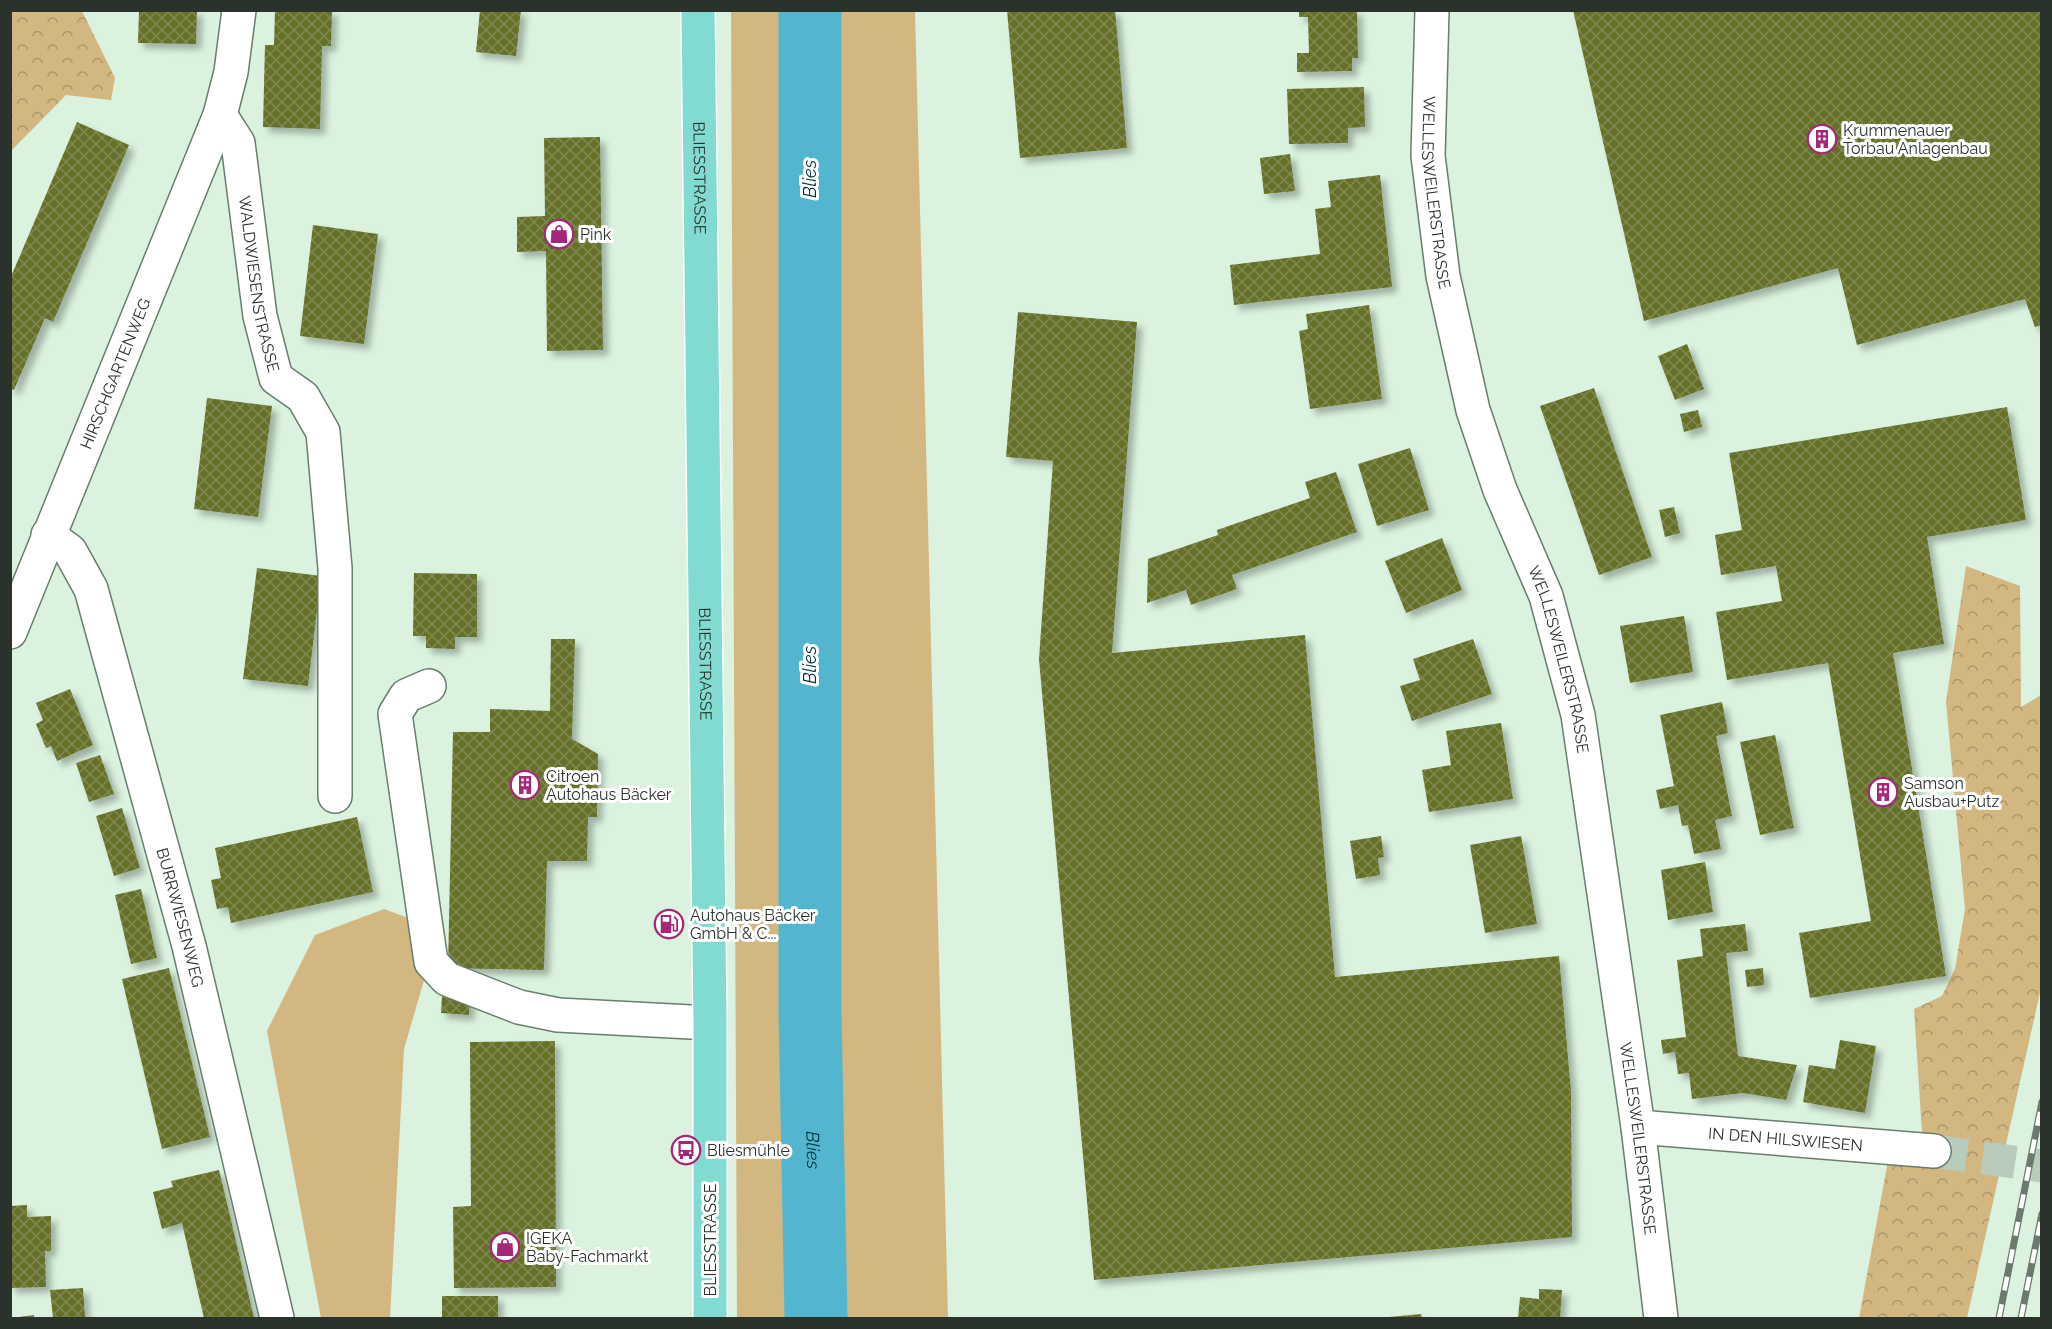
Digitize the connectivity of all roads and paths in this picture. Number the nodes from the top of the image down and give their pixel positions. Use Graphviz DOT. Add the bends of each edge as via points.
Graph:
graph roads {
  1 [pos="239,10"];
  2 [pos="698,10"];
  3 [pos="1432,10"];
  4 [pos="220,115"];
  5 [pos="48,535"];
  6 [pos="10,632"];
  7 [pos="429,686"];
  8 [pos="335,796"];
  9 [pos="710,1023"];
  10 [pos="1638,1127"];
  11 [pos="1934,1152"];
  12 [pos="277,1318"];
  13 [pos="710,1318"];
  14 [pos="1661,1318"];
  1 -- 4 [label="street" via="231,72"];
  2 -- 9 [label="main road, BLIESSTRASSE"];
  3 -- 10 [label="street, WELLESWEILERSTRASSE" via="1428,156 1443,276 1473,410 1500,490 1546,596 1578,714"];
  4 -- 5 [label="street, HIRSCHGARTENWEG"];
  4 -- 8 [label="street, WALDWIESENSTRASSE" via="238,143 260,316 276,378 303,397 323,432 335,568"];
  5 -- 6 [label="street, HIRSCHGARTENWEG"];
  5 -- 12 [label="street, BURRWIESENWEG" via="70,550 91,589 189,946"];
  7 -- 9 [label="street" via="406,696 395,714 431,962 447,979 519,1007 558,1016"];
  9 -- 13 [label="main road, BLIESSTRASSE"];
  10 -- 11 [label="street, IN DEN HILSWIESEN"];
  10 -- 14 [label="street, WELLESWEILERSTRASSE"];
}
